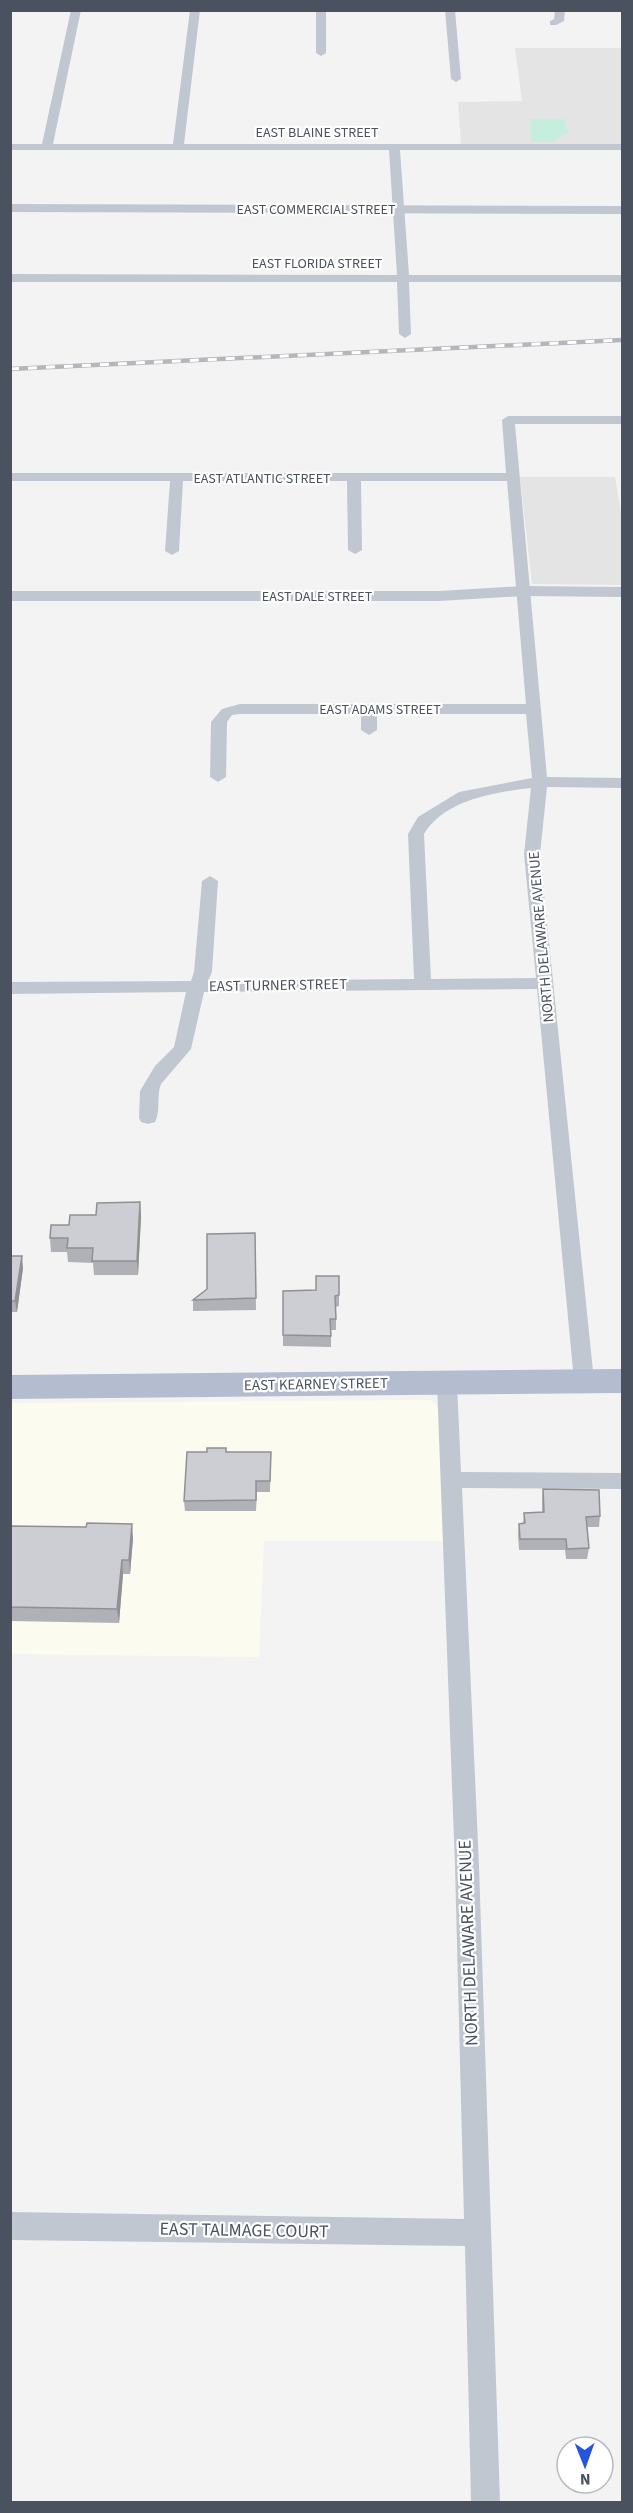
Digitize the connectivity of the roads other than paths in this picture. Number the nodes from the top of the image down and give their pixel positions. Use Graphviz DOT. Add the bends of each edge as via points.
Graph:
graph roads {
  1 [pos="76,10"];
  2 [pos="195,10"];
  3 [pos="321,10"];
  4 [pos="450,10"];
  5 [pos="560,10"];
  6 [pos="553,23"];
  7 [pos="321,53"];
  8 [pos="456,79"];
  9 [pos="10,147"];
  10 [pos="46,147"];
  11 [pos="178,147"];
  12 [pos="622,147"];
  13 [pos="394,148"];
  14 [pos="10,208"];
  15 [pos="399,209"];
  16 [pos="622,210"];
  17 [pos="10,278"];
  18 [pos="403,279"];
  19 [pos="622,279"];
  20 [pos="405,334"];
  21 [pos="622,420"];
  22 [pos="10,477"];
  23 [pos="354,477"];
  24 [pos="513,477"];
  25 [pos="177,478"];
  26 [pos="355,550"];
  27 [pos="172,551"];
  28 [pos="524,591"];
  29 [pos="622,592"];
  30 [pos="10,596"];
  31 [pos="534,709"];
  32 [pos="369,710"];
  33 [pos="369,730"];
  34 [pos="218,777"];
  35 [pos="540,782"];
  36 [pos="622,783"];
  37 [pos="210,881"];
  38 [pos="545,983"];
  39 [pos="423,984"];
  40 [pos="198,986"];
  41 [pos="10,988"];
  42 [pos="148,1118"];
  43 [pos="584,1382"];
  44 [pos="622,1382"];
  45 [pos="447,1383"];
  46 [pos="10,1387"];
  47 [pos="451,1480"];
  48 [pos="622,1481"];
  49 [pos="10,2226"];
  50 [pos="477,2233"];
  51 [pos="486,2502"];
  1 -- 10 [label="street"];
  2 -- 11 [label="street"];
  3 -- 7 [label="street"];
  4 -- 8 [label="street"];
  5 -- 6 [label="street" via="559,21"];
  9 -- 10 [label="street, EAST BLAINE STREET"];
  10 -- 11 [label="street, EAST BLAINE STREET"];
  11 -- 13 [label="street, EAST BLAINE STREET"];
  12 -- 13 [label="street, EAST BLAINE STREET"];
  13 -- 15 [label="street"];
  14 -- 15 [label="street, EAST COMMERCIAL STREET"];
  15 -- 16 [label="street, EAST COMMERCIAL STREET"];
  15 -- 18 [label="street"];
  17 -- 18 [label="street, EAST FLORIDA STREET"];
  18 -- 19 [label="street, EAST FLORIDA STREET"];
  18 -- 20 [label="street"];
  21 -- 24 [label="street, NORTH DELAWARE AVENUE" via="508,420"];
  22 -- 25 [label="street, EAST ATLANTIC STREET"];
  23 -- 24 [label="street, EAST ATLANTIC STREET"];
  23 -- 25 [label="street, EAST ATLANTIC STREET"];
  23 -- 26 [label="street"];
  24 -- 28 [label="street, NORTH DELAWARE AVENUE"];
  25 -- 27 [label="street"];
  28 -- 29 [label="street, EAST DALE STREET"];
  28 -- 30 [label="street, EAST DALE STREET" via="439,596"];
  28 -- 31 [label="street, NORTH DELAWARE AVENUE"];
  31 -- 32 [label="street, EAST ADAMS STREET"];
  31 -- 35 [label="street, NORTH DELAWARE AVENUE"];
  32 -- 33 [label="street"];
  32 -- 34 [label="street, EAST ADAMS STREET" via="221,709"];
  35 -- 36 [label="street"];
  35 -- 38 [label="street, NORTH DELAWARE AVENUE" via="532,854"];
  35 -- 39 [label="street" via="465,795 424,819 416,834"];
  37 -- 40 [label="street" via="203,972"];
  38 -- 39 [label="street, EAST TURNER STREET"];
  38 -- 43 [label="street, NORTH DELAWARE AVENUE"];
  39 -- 40 [label="street, EAST TURNER STREET"];
  40 -- 41 [label="street, EAST TURNER STREET"];
  40 -- 42 [label="street" via="191,1000 184,1044 160,1070 149,1091"];
  43 -- 44 [label="main road, EAST KEARNEY STREET"];
  43 -- 45 [label="main road, EAST KEARNEY STREET"];
  45 -- 46 [label="main road, EAST KEARNEY STREET"];
  45 -- 47 [label="street, NORTH DELAWARE AVENUE"];
  47 -- 48 [label="street"];
  47 -- 50 [label="street, NORTH DELAWARE AVENUE"];
  49 -- 50 [label="street, EAST TALMAGE COURT"];
  50 -- 51 [label="street, NORTH DELAWARE AVENUE"];
}
